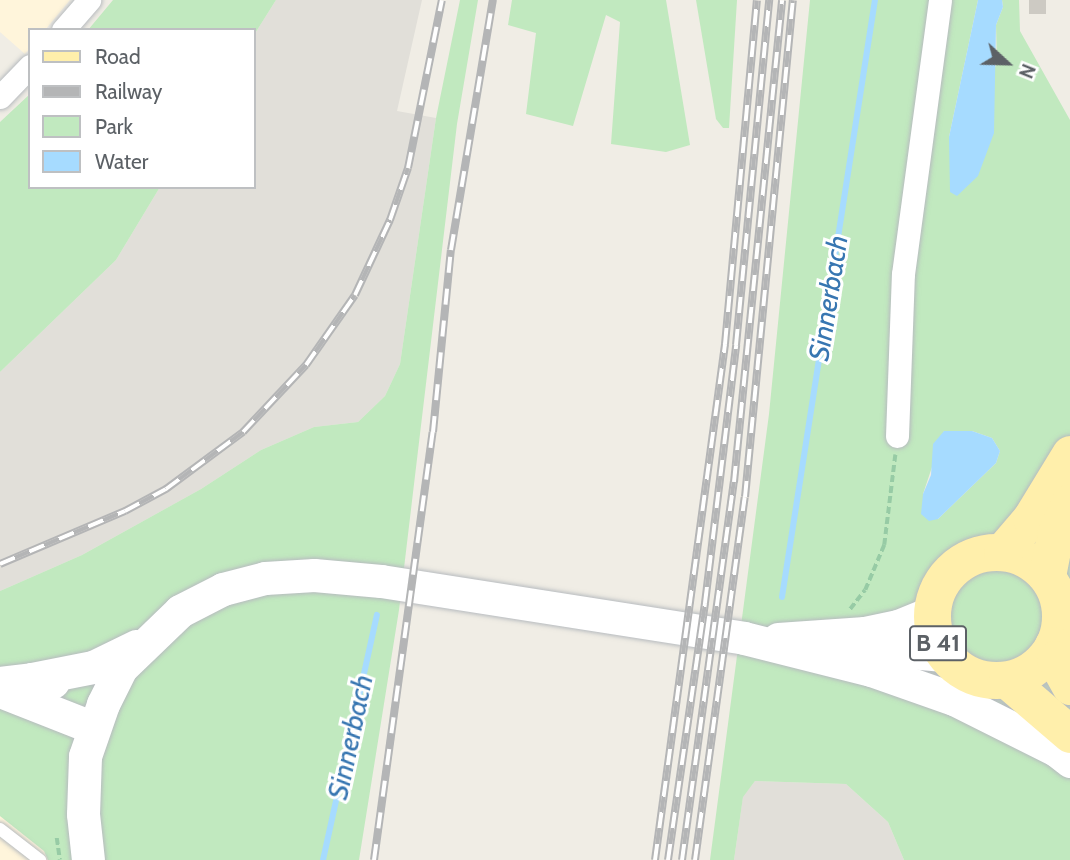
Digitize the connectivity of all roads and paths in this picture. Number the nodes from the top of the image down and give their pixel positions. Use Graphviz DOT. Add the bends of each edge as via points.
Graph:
graph roads {
  1 [pos="89,0"];
  2 [pos="940,0"];
  3 [pos="65,28"];
  4 [pos="28,68"];
  5 [pos="0,97"];
  6 [pos="897,436"];
  7 [pos="1070,454"];
  8 [pos="1070,502"];
  9 [pos="1002,552"];
  10 [pos="1047,576"];
  11 [pos="931,613"];
  12 [pos="845,615"];
  13 [pos="744,638"];
  14 [pos="783,639"];
  15 [pos="144,642"];
  16 [pos="1054,645"];
  17 [pos="944,655"];
  18 [pos="1007,680"];
  19 [pos="16,681"];
  20 [pos="1070,686"];
  21 [pos="0,691"];
  22 [pos="98,716"];
  23 [pos="1070,734"];
  24 [pos="1070,761"];
  25 [pos="0,829"];
  26 [pos="40,860"];
  27 [pos="88,860"];
  1 -- 3 [label="street"];
  2 -- 6 [label="street" via="903,274"];
  4 -- 5 [label="street"];
  6 -- 12 [label="path" via="884,545 865,590"];
  7 -- 9 [label="main road" via="1031,518"];
  8 -- 10 [label="main road" via="1055,535"];
  9 -- 10 [label="main road" via="1023,558"];
  9 -- 11 [label="main road, B 41" via="965,559 950,571 939,586"];
  10 -- 16 [label="main road" via="1059,604"];
  11 -- 14 [label="main road" via="865,633"];
  11 -- 17 [label="main road, B 41" via="934,635"];
  13 -- 14 [label="main road"];
  13 -- 15 [label="main road" via="382,581 314,575 265,578 223,589 180,611"];
  13 -- 24 [label="main road, B 41" via="871,670 954,699 1046,744"];
  14 -- 17 [label="main road"];
  15 -- 19 [label="main road" via="93,667"];
  15 -- 22 [label="main road" via="121,668"];
  16 -- 18 [label="main road" via="1040,664"];
  16 -- 20 [label="main road" via="1055,659"];
  17 -- 18 [label="main road, B 41" via="970,676"];
  18 -- 23 [label="main road"];
  19 -- 22 [label="main road" via="53,682"];
  21 -- 22 [label="main road"];
  22 -- 27 [label="main road" via="85,756 83,814"];
  25 -- 26 [label="lane"];
}
